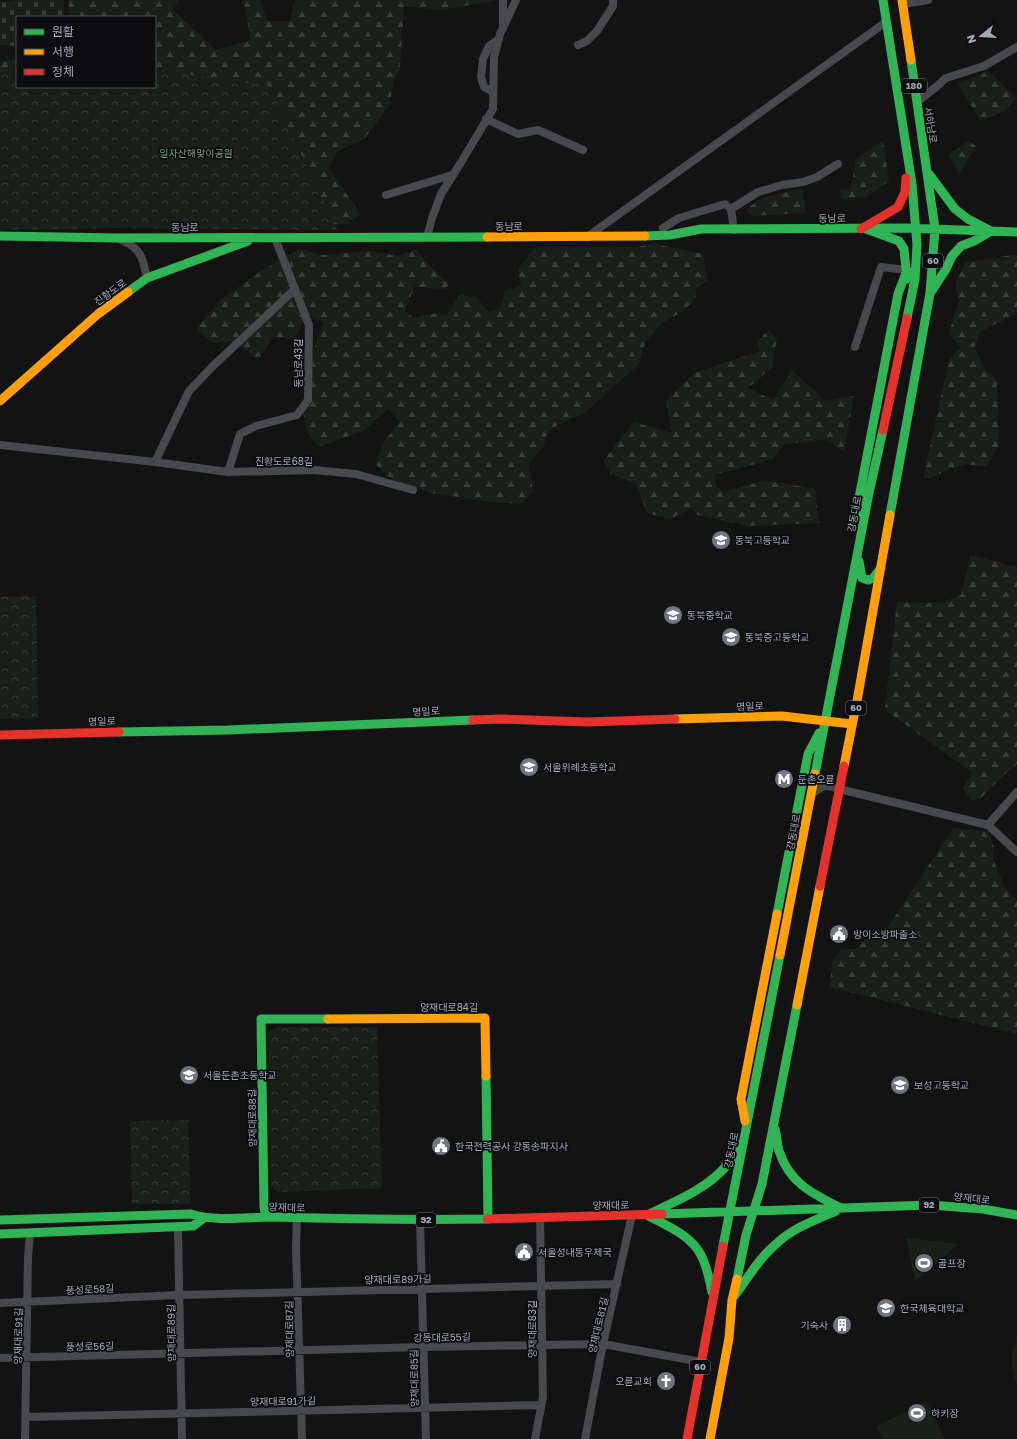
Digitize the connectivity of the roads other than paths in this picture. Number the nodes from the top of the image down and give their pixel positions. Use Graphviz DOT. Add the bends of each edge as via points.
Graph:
graph roads {
  1 [pos="504,0"];
  2 [pos="516,0"];
  3 [pos="613,0"];
  4 [pos="882,0"];
  5 [pos="928,0"];
  6 [pos="902,2"];
  7 [pos="886,22"];
  8 [pos="503,26"];
  9 [pos="499,39"];
  10 [pos="578,45"];
  11 [pos="1017,47"];
  12 [pos="493,92"];
  13 [pos="917,102"];
  14 [pos="486,119"];
  15 [pos="583,150"];
  16 [pos="908,159"];
  17 [pos="838,164"];
  18 [pos="928,172"];
  19 [pos="452,175"];
  20 [pos="386,195"];
  21 [pos="730,209"];
  22 [pos="664,228"];
  23 [pos="864,229"];
  24 [pos="917,229"];
  25 [pos="734,230"];
  26 [pos="935,230"];
  27 [pos="991,231"];
  28 [pos="1017,232"];
  29 [pos="0,236"];
  30 [pos="427,237"];
  31 [pos="117,238"];
  32 [pos="256,238"];
  33 [pos="275,238"];
  34 [pos="586,238"];
  35 [pos="907,270"];
  36 [pos="147,278"];
  37 [pos="295,289"];
  38 [pos="930,294"];
  39 [pos="907,315"];
  40 [pos="855,347"];
  41 [pos="0,401"];
  42 [pos="0,445"];
  43 [pos="154,462"];
  44 [pos="228,472"];
  45 [pos="413,490"];
  46 [pos="858,553"];
  47 [pos="881,568"];
  48 [pos="849,597"];
  49 [pos="826,720"];
  50 [pos="852,724"];
  51 [pos="0,735"];
  52 [pos="838,789"];
  53 [pos="1017,792"];
  54 [pos="811,795"];
  55 [pos="988,825"];
  56 [pos="1017,852"];
  57 [pos="261,1019"];
  58 [pos="774,1121"];
  59 [pos="747,1128"];
  60 [pos="841,1208"];
  61 [pos="754,1211"];
  62 [pos="730,1212"];
  63 [pos="632,1215"];
  64 [pos="647,1215"];
  65 [pos="1017,1215"];
  66 [pos="266,1217"];
  67 [pos="540,1217"];
  68 [pos="204,1218"];
  69 [pos="297,1218"];
  70 [pos="488,1219"];
  71 [pos="0,1220"];
  72 [pos="420,1220"];
  73 [pos="178,1228"];
  74 [pos="30,1233"];
  75 [pos="0,1234"];
  76 [pos="617,1284"];
  77 [pos="542,1286"];
  78 [pos="422,1289"];
  79 [pos="298,1292"];
  80 [pos="713,1294"];
  81 [pos="180,1295"];
  82 [pos="732,1300"];
  83 [pos="28,1302"];
  84 [pos="0,1303"];
  85 [pos="603,1344"];
  86 [pos="542,1345"];
  87 [pos="423,1347"];
  88 [pos="300,1351"];
  89 [pos="181,1354"];
  90 [pos="27,1357"];
  91 [pos="0,1358"];
  92 [pos="701,1362"];
  93 [pos="541,1405"];
  94 [pos="425,1408"];
  95 [pos="301,1411"];
  96 [pos="182,1414"];
  97 [pos="26,1417"];
  98 [pos="25,1439"];
  99 [pos="182,1439"];
  100 [pos="302,1439"];
  101 [pos="426,1439"];
  102 [pos="535,1439"];
  103 [pos="585,1439"];
  104 [pos="687,1439"];
  105 [pos="710,1439"];
  1 -- 8 [label="street"];
  2 -- 8 [label="street"];
  3 -- 10 [label="street" via="613,6 597,31 587,41"];
  4 -- 7 [label="main road, 180"];
  5 -- 6 [label="street"];
  6 -- 13 [label="main road, 서하남로 / 180"];
  7 -- 16 [label="main road, 180"];
  7 -- 34 [label="street"];
  8 -- 9 [label="street"];
  9 -- 12 [label="street" via="494,57"];
  9 -- 12 [label="street" via="489,46 483,59 481,77 484,87"];
  11 -- 13 [label="street" via="984,66 946,78"];
  12 -- 14 [label="street" via="493,109"];
  13 -- 18 [label="main road, 서하남로 / 180"];
  14 -- 15 [label="street" via="518,134 538,130"];
  14 -- 19 [label="street"];
  16 -- 23 [label="main road" via="905,192 898,207"];
  16 -- 24 [label="main road, 180"];
  17 -- 21 [label="street" via="803,182 758,192"];
  18 -- 26 [label="main road, 서하남로 / 180"];
  18 -- 27 [label="main road" via="955,209"];
  19 -- 20 [label="street"];
  19 -- 30 [label="street" via="441,194"];
  21 -- 22 [label="street" via="725,204 679,218"];
  21 -- 25 [label="street"];
  23 -- 24 [label="main road, 동남로"];
  23 -- 25 [label="main road, 동남로"];
  23 -- 35 [label="main road" via="899,241 904,249"];
  24 -- 26 [label="main road, 동남로"];
  24 -- 39 [label="main road, 강동대로 / 60" via="915,280"];
  25 -- 34 [label="main road, 동남로" via="701,229 670,235"];
  26 -- 27 [label="main road, 동남로"];
  26 -- 38 [label="main road, 60"];
  27 -- 28 [label="main road, 동남로"];
  27 -- 38 [label="main road" via="961,246 952,256"];
  29 -- 31 [label="main road, 동남로"];
  30 -- 33 [label="main road, 동남로"];
  30 -- 34 [label="main road, 동남로"];
  31 -- 32 [label="main road, 동남로"];
  31 -- 36 [label="street" via="136,248 145,265"];
  32 -- 33 [label="main road, 동남로"];
  32 -- 36 [label="main road, 진황도로"];
  33 -- 37 [label="street, 동남로43길"];
  35 -- 39 [label="main road"];
  35 -- 40 [label="street" via="881,266"];
  35 -- 48 [label="main road" via="898,294 850,549"];
  36 -- 41 [label="main road, 진황도로" via="98,314"];
  37 -- 43 [label="street" via="190,391"];
  37 -- 44 [label="street, 동남로43길" via="309,325 308,400 296,415 256,426 240,434"];
  38 -- 47 [label="main road, 60"];
  39 -- 46 [label="main road, 강동대로 / 60"];
  42 -- 43 [label="street, 진황도로68길"];
  43 -- 44 [label="street, 진황도로68길"];
  44 -- 45 [label="street, 진황도로68길" via="314,470 356,474"];
  46 -- 47 [label="main road" via="862,578 871,580"];
  46 -- 48 [label="main road, 강동대로 / 60"];
  47 -- 50 [label="main road, 60"];
  48 -- 49 [label="main road, 강동대로 / 60"];
  49 -- 50 [label="main road, 명일로"];
  49 -- 51 [label="main road, 명일로" via="782,716 587,722 500,719 228,730"];
  49 -- 54 [label="main road, 강동대로 / 60"];
  49 -- 59 [label="main road" via="808,754 741,1100"];
  50 -- 52 [label="main road, 60"];
  52 -- 54 [label="street" via="827,785 821,786"];
  52 -- 55 [label="street"];
  52 -- 58 [label="main road, 60"];
  53 -- 55 [label="street"];
  54 -- 59 [label="main road, 강동대로 / 60"];
  55 -- 56 [label="street"];
  57 -- 66 [label="main road, 양재대로88길"];
  57 -- 70 [label="main road, 양재대로84길" via="484,1018"];
  58 -- 60 [label="main road" via="780,1153 786,1168 796,1181 809,1192"];
  58 -- 61 [label="main road, 60"];
  59 -- 62 [label="main road, 강동대로 / 60"];
  59 -- 64 [label="main road" via="729,1163 710,1181 692,1193"];
  60 -- 61 [label="main road, 양재대로 / 92"];
  60 -- 65 [label="main road, 양재대로 / 92" via="930,1205 983,1209"];
  60 -- 82 [label="main road" via="782,1239 766,1254"];
  61 -- 62 [label="main road, 양재대로 / 92"];
  61 -- 82 [label="main road, 60" via="746,1235"];
  62 -- 64 [label="main road, 양재대로 / 92"];
  62 -- 80 [label="main road, 강동대로 / 60"];
  63 -- 64 [label="main road, 양재대로 / 92"];
  63 -- 67 [label="main road, 양재대로 / 92"];
  63 -- 76 [label="street, 양재대로81길"];
  64 -- 80 [label="main road" via="689,1240 699,1251"];
  66 -- 68 [label="main road, 양재대로 / 92"];
  66 -- 69 [label="main road, 양재대로 / 92"];
  67 -- 70 [label="main road, 양재대로 / 92"];
  67 -- 77 [label="street, 양재대로83길"];
  68 -- 71 [label="main road, 양재대로 / 92" via="190,1214"];
  68 -- 73 [label="main road, 양재대로 / 92" via="193,1226"];
  69 -- 72 [label="main road, 양재대로 / 92"];
  69 -- 79 [label="street, 양재대로87길"];
  70 -- 72 [label="main road, 양재대로 / 92"];
  72 -- 78 [label="street, 양재대로85길"];
  73 -- 74 [label="main road, 양재대로 / 92"];
  73 -- 81 [label="street, 양재대로89길"];
  74 -- 75 [label="main road, 양재대로 / 92"];
  74 -- 83 [label="street, 양재대로91길"];
  76 -- 77 [label="street, 양재대로89가길"];
  76 -- 85 [label="street, 양재대로81길"];
  77 -- 78 [label="street, 양재대로89가길"];
  77 -- 86 [label="street, 양재대로83길"];
  78 -- 79 [label="street, 양재대로89가길"];
  78 -- 87 [label="street, 양재대로85길"];
  79 -- 81 [label="street, 양재대로89가길"];
  79 -- 88 [label="street, 양재대로87길"];
  80 -- 92 [label="main road, 강동대로 / 60"];
  81 -- 83 [label="street, 풍성로58길"];
  81 -- 89 [label="street, 양재대로89길"];
  82 -- 105 [label="main road, 60" via="729,1338"];
  83 -- 84 [label="street, 풍성로58길"];
  83 -- 90 [label="street, 양재대로91길"];
  85 -- 86 [label="street, 강동대로55길"];
  85 -- 92 [label="street, 강동대로55길"];
  85 -- 103 [label="street, 양재대로81길"];
  86 -- 87 [label="street, 강동대로55길"];
  86 -- 93 [label="street, 양재대로83길"];
  87 -- 88 [label="street, 강동대로55길"];
  87 -- 94 [label="street, 양재대로85길"];
  88 -- 89 [label="street, 강동대로55길"];
  88 -- 95 [label="street, 양재대로87길"];
  89 -- 90 [label="street, 풍성로56길"];
  89 -- 96 [label="street, 양재대로89길"];
  90 -- 91 [label="street, 풍성로56길"];
  90 -- 97 [label="street, 양재대로91길"];
  92 -- 104 [label="main road, 강동대로 / 60"];
  93 -- 94 [label="street, 양재대로91가길"];
  93 -- 102 [label="street, 양재대로83길"];
  94 -- 95 [label="street, 양재대로91가길"];
  94 -- 101 [label="street, 양재대로85길"];
  95 -- 96 [label="street, 양재대로91가길"];
  95 -- 100 [label="street, 양재대로87길"];
  96 -- 97 [label="street, 양재대로91가길"];
  96 -- 99 [label="street, 양재대로89길"];
  97 -- 98 [label="street, 양재대로91길"];
}
